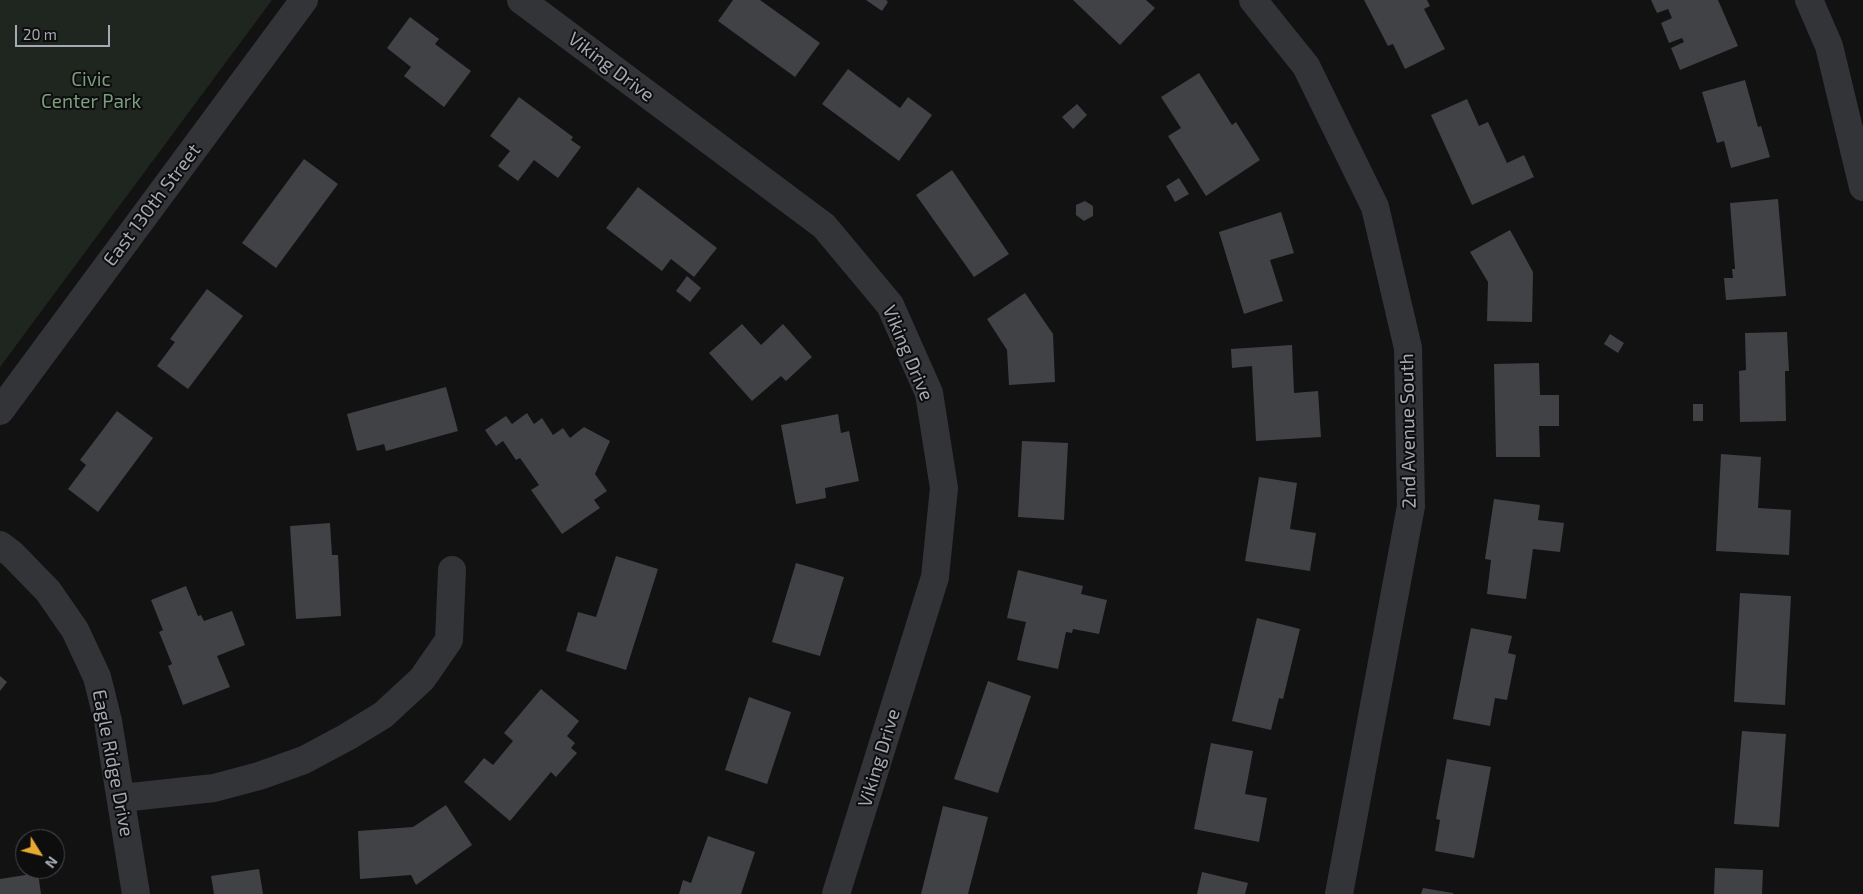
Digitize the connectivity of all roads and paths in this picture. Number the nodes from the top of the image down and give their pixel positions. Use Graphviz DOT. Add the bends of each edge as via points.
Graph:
graph roads {
  1 [pos="304,0"];
  2 [pos="521,0"];
  3 [pos="1253,0"];
  4 [pos="1809,0"];
  5 [pos="1863,187"];
  6 [pos="0,411"];
  7 [pos="0,545"];
  8 [pos="452,570"];
  9 [pos="122,798"];
  10 [pos="136,894"];
  11 [pos="836,894"];
  12 [pos="1339,894"];
  1 -- 6 [label="street, East 130th Street"];
  2 -- 11 [label="street, Viking Drive" via="824,226 890,305 929,393 944,488 935,577"];
  3 -- 12 [label="street, 2nd Avenue South" via="1306,66 1375,208 1408,348 1412,506"];
  4 -- 5 [label="street" via="1829,46"];
  7 -- 9 [label="street, Eagle Ridge Drive" via="48,592 75,630 97,677"];
  8 -- 9 [label="street" via="449,640 422,679 382,715 304,760 260,776 214,788"];
  9 -- 10 [label="street, Eagle Ridge Drive"];
}
